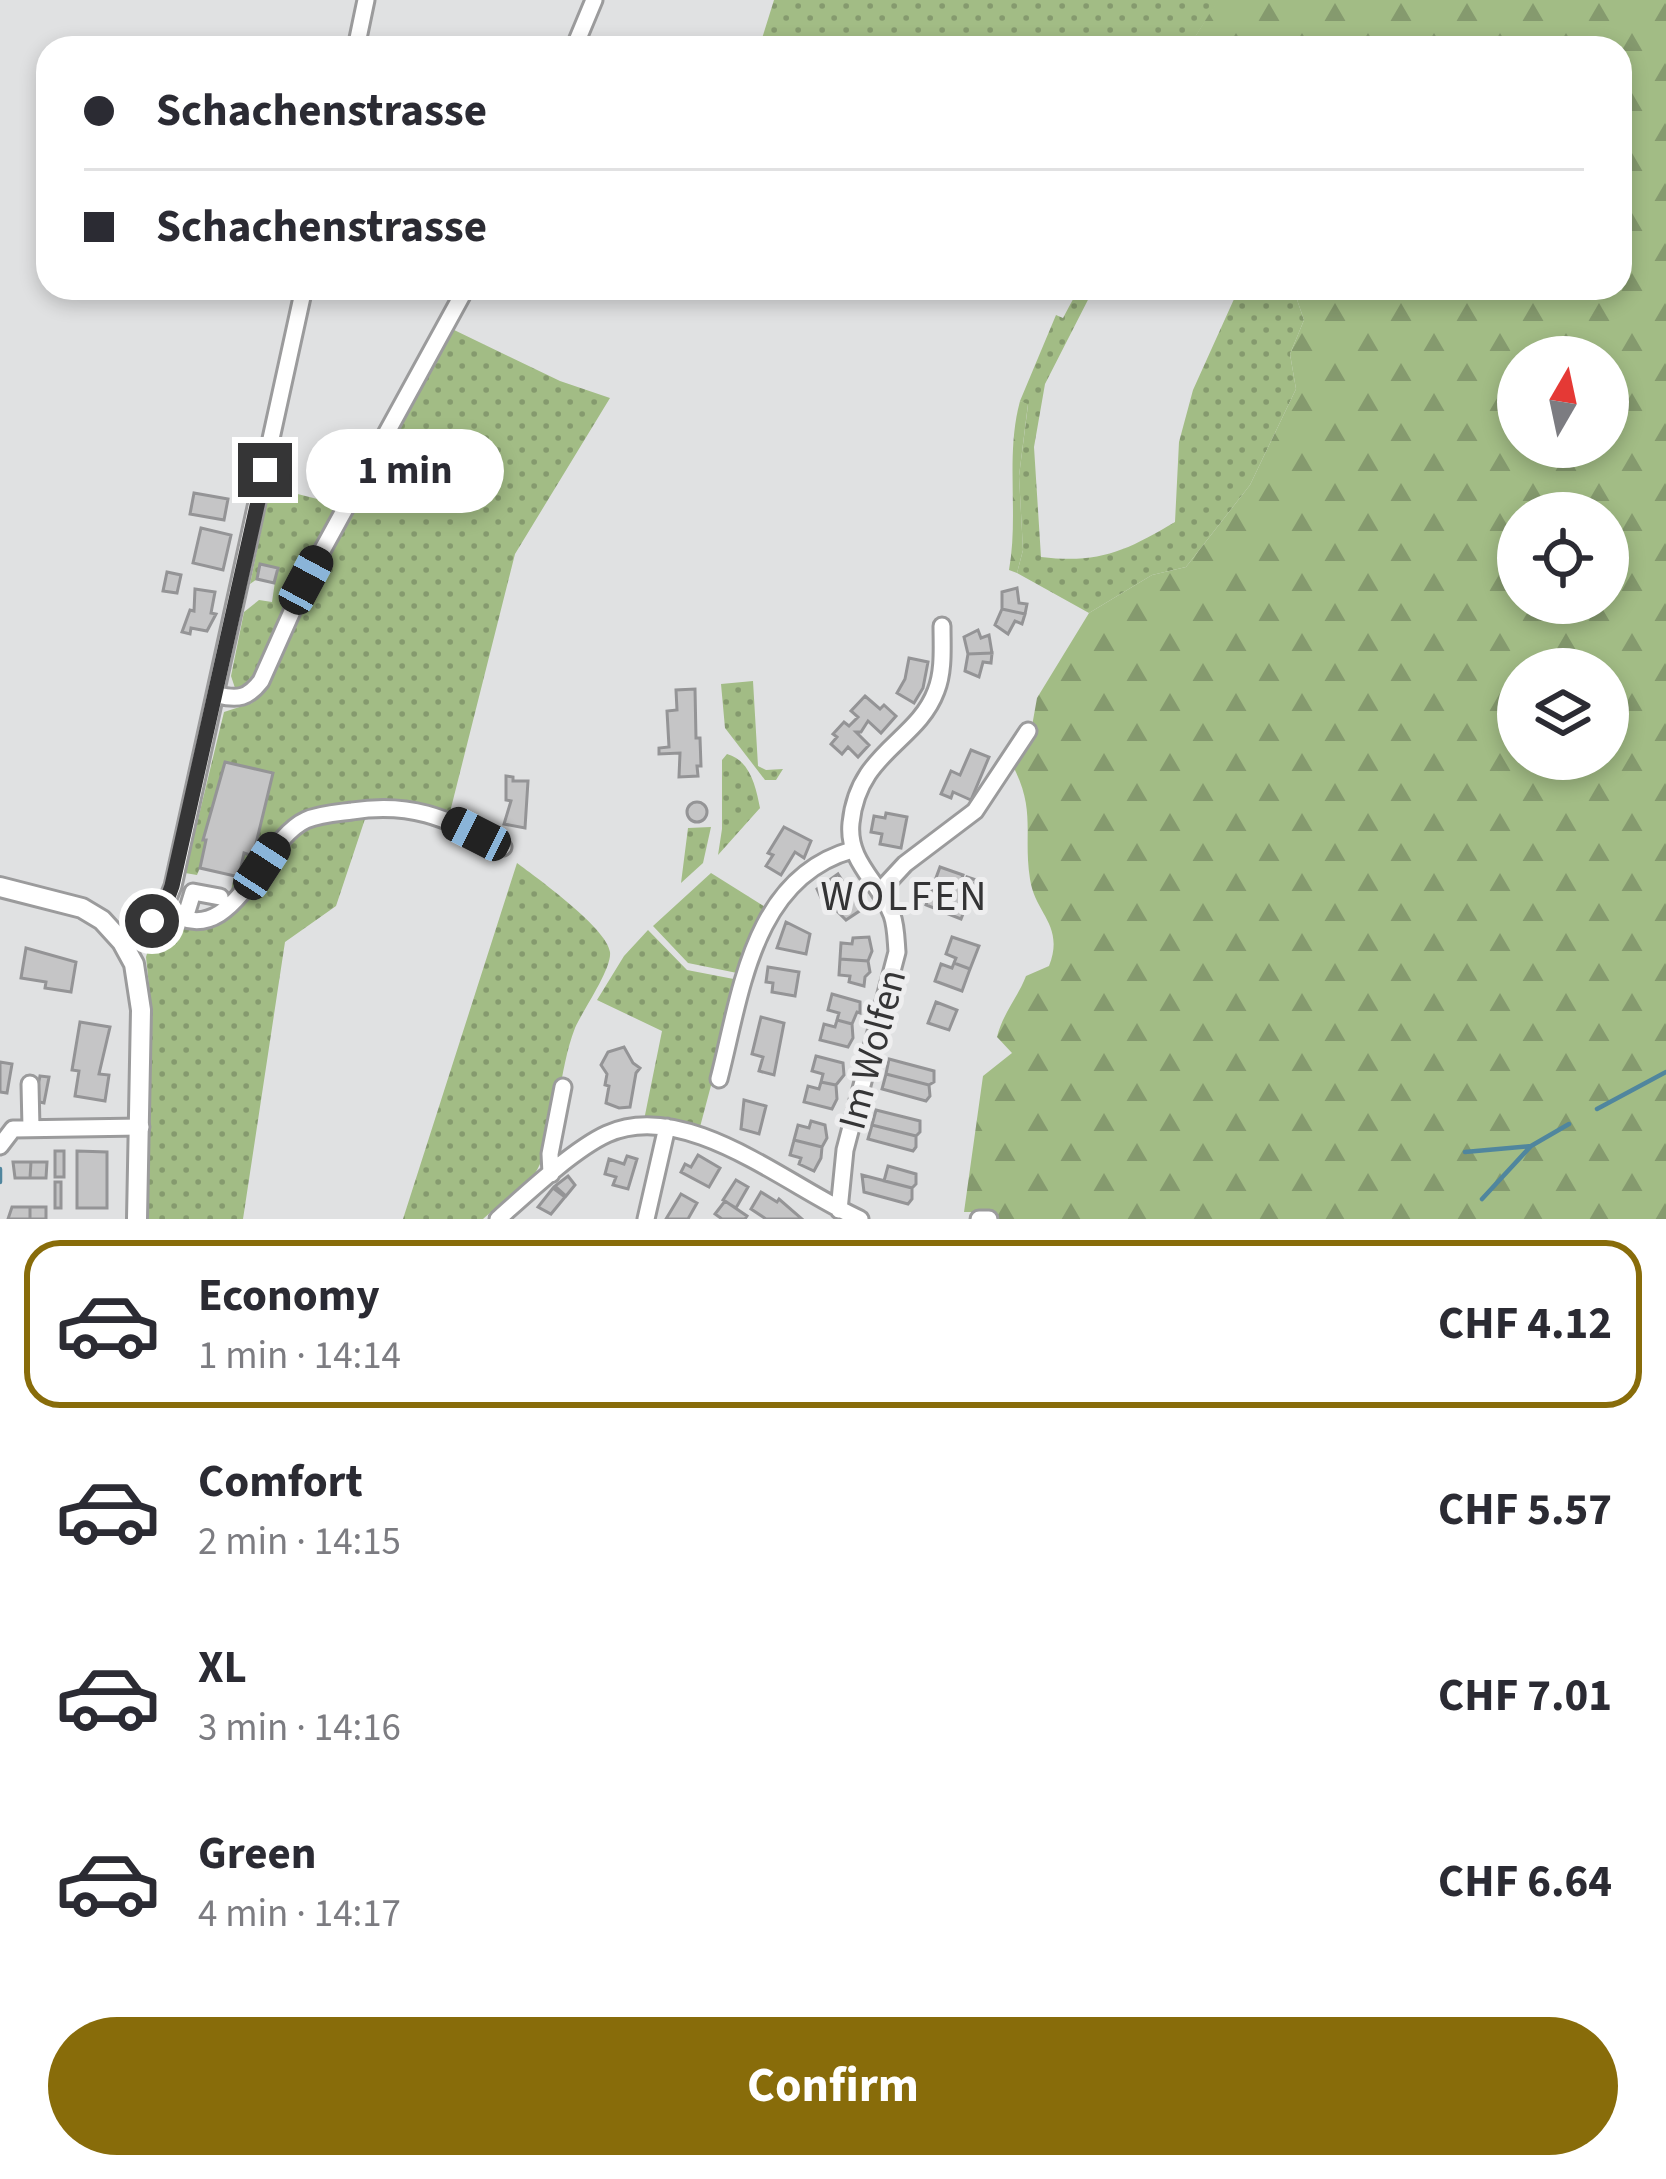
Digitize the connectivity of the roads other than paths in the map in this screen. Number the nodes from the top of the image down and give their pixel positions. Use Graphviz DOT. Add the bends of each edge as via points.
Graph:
graph roads {
  1 [pos="366,0"];
  2 [pos="594,0"];
  3 [pos="358,36"];
  4 [pos="579,36"];
  5 [pos="301,300"];
  6 [pos="459,300"];
  7 [pos="941,626"];
  8 [pos="218,695"];
  9 [pos="1028,731"];
  10 [pos="503,848"];
  11 [pos="852,850"];
  12 [pos="0,887"];
  13 [pos="880,891"];
  14 [pos="220,897"];
  15 [pos="164,908"];
  16 [pos="185,918"];
  17 [pos="122,942"];
  18 [pos="719,1079"];
  19 [pos="30,1084"];
  20 [pos="563,1087"];
  21 [pos="141,1127"];
  22 [pos="667,1127"];
  23 [pos="31,1128"];
  24 [pos="0,1146"];
  25 [pos="551,1174"];
  26 [pos="839,1210"];
  27 [pos="137,1219"];
  28 [pos="498,1219"];
  29 [pos="646,1219"];
  30 [pos="860,1219"];
  31 [pos="979,1219"];
  32 [pos="989,1219"];
  1 -- 3 [label="street"];
  2 -- 4 [label="street"];
  5 -- 8 [label="street"];
  6 -- 8 [label="street" via="306,580 261,681 236,699"];
  7 -- 11 [label="street" via="936,694 871,768 855,805"];
  8 -- 15 [label="street"];
  9 -- 13 [label="street" via="975,811"];
  10 -- 16 [label="street" via="424,811 322,815 289,831 238,901"];
  11 -- 13 [label="street, Im Wolfen"];
  11 -- 18 [label="street" via="812,868 770,912"];
  12 -- 17 [label="main road" via="82,908"];
  13 -- 26 [label="street, Im Wolfen" via="897,952 845,1150"];
  14 -- 16 [label="street" via="194,892"];
  15 -- 16 [label="street"];
  15 -- 17 [label="street"];
  17 -- 21 [label="main road" via="140,994"];
  19 -- 23 [label="street"];
  20 -- 25 [label="street"];
  21 -- 23 [label="street"];
  21 -- 27 [label="main road"];
  22 -- 25 [label="street" via="606,1134"];
  22 -- 26 [label="street" via="709,1137"];
  22 -- 29 [label="street"];
  23 -- 24 [label="street" via="13,1129"];
  25 -- 28 [label="street"];
  26 -- 30 [label="street"];
  31 -- 32 [label="street"];
}
